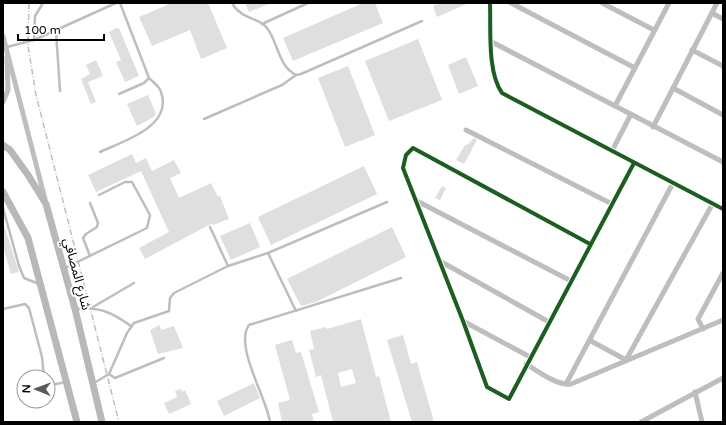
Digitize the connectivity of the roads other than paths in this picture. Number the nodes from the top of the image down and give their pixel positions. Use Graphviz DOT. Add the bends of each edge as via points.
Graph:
graph roads {
  1 [pos="43,3"];
  2 [pos="116,3"];
  3 [pos="120,3"];
  4 [pos="232,3"];
  5 [pos="308,3"];
  6 [pos="490,3"];
  7 [pos="511,3"];
  8 [pos="602,3"];
  9 [pos="669,3"];
  10 [pos="717,3"];
  11 [pos="712,13"];
  12 [pos="723,18"];
  13 [pos="422,21"];
  14 [pos="262,24"];
  15 [pos="654,30"];
  16 [pos="56,31"];
  17 [pos="3,36"];
  18 [pos="34,40"];
  19 [pos="492,42"];
  20 [pos="5,47"];
  21 [pos="692,50"];
  22 [pos="723,66"];
  23 [pos="635,68"];
  24 [pos="296,75"];
  25 [pos="149,78"];
  26 [pos="673,88"];
  27 [pos="60,91"];
  28 [pos="119,94"];
  29 [pos="3,102"];
  30 [pos="615,106"];
  31 [pos="631,114"];
  32 [pos="723,115"];
  33 [pos="204,119"];
  34 [pos="653,127"];
  35 [pos="466,130"];
  36 [pos="3,145"];
  37 [pos="612,151"];
  38 [pos="100,152"];
  39 [pos="723,162"];
  40 [pos="634,163"];
  41 [pos="674,183"];
  42 [pos="5,195"];
  43 [pos="99,195"];
  44 [pos="415,200"];
  45 [pos="386,202"];
  46 [pos="90,203"];
  47 [pos="713,203"];
  48 [pos="46,204"];
  49 [pos="612,204"];
  50 [pos="3,208"];
  51 [pos="723,209"];
  52 [pos="210,227"];
  53 [pos="590,244"];
  54 [pos="268,253"];
  55 [pos="90,256"];
  56 [pos="438,260"];
  57 [pos="228,266"];
  58 [pos="63,269"];
  59 [pos="723,273"];
  60 [pos="401,278"];
  61 [pos="570,281"];
  62 [pos="134,283"];
  63 [pos="40,285"];
  64 [pos="93,307"];
  65 [pos="3,309"];
  66 [pos="75,309"];
  67 [pos="296,311"];
  68 [pos="723,320"];
  69 [pos="463,321"];
  70 [pos="549,322"];
  71 [pos="131,326"];
  72 [pos="704,329"];
  73 [pos="591,341"];
  74 [pos="530,357"];
  75 [pos="164,358"];
  76 [pos="626,360"];
  77 [pos="526,364"];
  78 [pos="43,369"];
  79 [pos="109,374"];
  80 [pos="723,378"];
  81 [pos="67,382"];
  82 [pos="56,384"];
  83 [pos="92,384"];
  84 [pos="566,384"];
  85 [pos="695,392"];
  86 [pos="650,420"];
  87 [pos="77,422"];
  88 [pos="102,422"];
  89 [pos="270,422"];
  90 [pos="641,422"];
  91 [pos="702,422"];
  1 -- 18 [label="lane" via="35,16"];
  2 -- 16 [label="lane"];
  3 -- 25 [label="lane"];
  4 -- 14 [label="lane" via="243,15"];
  5 -- 14 [label="lane"];
  6 -- 19 [label="street"];
  7 -- 23 [label="street"];
  8 -- 15 [label="street"];
  9 -- 15 [label="street"];
  10 -- 11 [label="street"];
  11 -- 12 [label="street"];
  11 -- 21 [label="street"];
  13 -- 24 [label="lane"];
  14 -- 24 [label="lane" via="267,27 285,66"];
  15 -- 23 [label="street"];
  16 -- 18 [label="lane"];
  16 -- 27 [label="lane"];
  17 -- 20 [label="street"];
  18 -- 20 [label="lane"];
  19 -- 30 [label="street"];
  19 -- 37 [label="street" via="495,74 502,93"];
  20 -- 29 [label="street" via="8,90"];
  20 -- 48 [label="street"];
  21 -- 22 [label="street"];
  21 -- 26 [label="street"];
  23 -- 30 [label="street"];
  24 -- 33 [label="lane" via="282,85"];
  25 -- 28 [label="lane" via="144,83"];
  25 -- 38 [label="lane" via="161,91 162,113 151,126"];
  26 -- 32 [label="street"];
  26 -- 34 [label="street"];
  30 -- 31 [label="street"];
  31 -- 34 [label="street"];
  31 -- 37 [label="street"];
  34 -- 39 [label="street"];
  35 -- 49 [label="street"];
  36 -- 48 [label="main road, شارع المصافي" via="10,150"];
  37 -- 40 [label="street"];
  40 -- 41 [label="street"];
  40 -- 49 [label="street"];
  41 -- 47 [label="street"];
  41 -- 73 [label="street"];
  42 -- 50 [label="lane"];
  42 -- 63 [label="main road" via="28,238"];
  43 -- 55 [label="lane" via="125,182 132,182 150,215 147,228"];
  44 -- 53 [label="street" via="403,168 406,155 413,148"];
  44 -- 56 [label="street"];
  44 -- 61 [label="street"];
  45 -- 54 [label="lane"];
  46 -- 55 [label="lane" via="98,227 83,238"];
  47 -- 51 [label="street"];
  47 -- 76 [label="street"];
  48 -- 58 [label="main road, شارع المصافي"];
  49 -- 53 [label="street"];
  50 -- 63 [label="lane" via="24,278"];
  52 -- 57 [label="lane"];
  53 -- 61 [label="street"];
  54 -- 57 [label="lane"];
  54 -- 67 [label="lane"];
  55 -- 58 [label="lane"];
  56 -- 69 [label="street"];
  56 -- 70 [label="street"];
  57 -- 71 [label="lane" via="174,293 170,298 169,311 138,321"];
  58 -- 66 [label="main road, شارع المصافي"];
  59 -- 72 [label="street" via="698,319"];
  60 -- 67 [label="lane"];
  61 -- 70 [label="street"];
  62 -- 64 [label="lane"];
  63 -- 81 [label="main road"];
  64 -- 66 [label="lane"];
  64 -- 71 [label="lane" via="112,313"];
  65 -- 78 [label="lane" via="21,304 29,308"];
  66 -- 83 [label="main road, شارع المصافي"];
  67 -- 89 [label="lane" via="249,325 245,331 246,353 268,409"];
  68 -- 72 [label="street"];
  69 -- 74 [label="street"];
  69 -- 77 [label="street" via="486,387 509,399"];
  70 -- 74 [label="street"];
  71 -- 79 [label="lane"];
  72 -- 76 [label="street"];
  73 -- 76 [label="street"];
  73 -- 84 [label="street"];
  74 -- 77 [label="street"];
  75 -- 79 [label="lane" via="115,378"];
  76 -- 84 [label="street"];
  77 -- 84 [label="street"];
  79 -- 83 [label="lane"];
  80 -- 85 [label="street"];
  81 -- 82 [label="lane"];
  81 -- 87 [label="main road"];
  83 -- 88 [label="main road, شارع المصافي"];
  85 -- 86 [label="street"];
  85 -- 91 [label="street"];
  86 -- 90 [label="street"];
}
